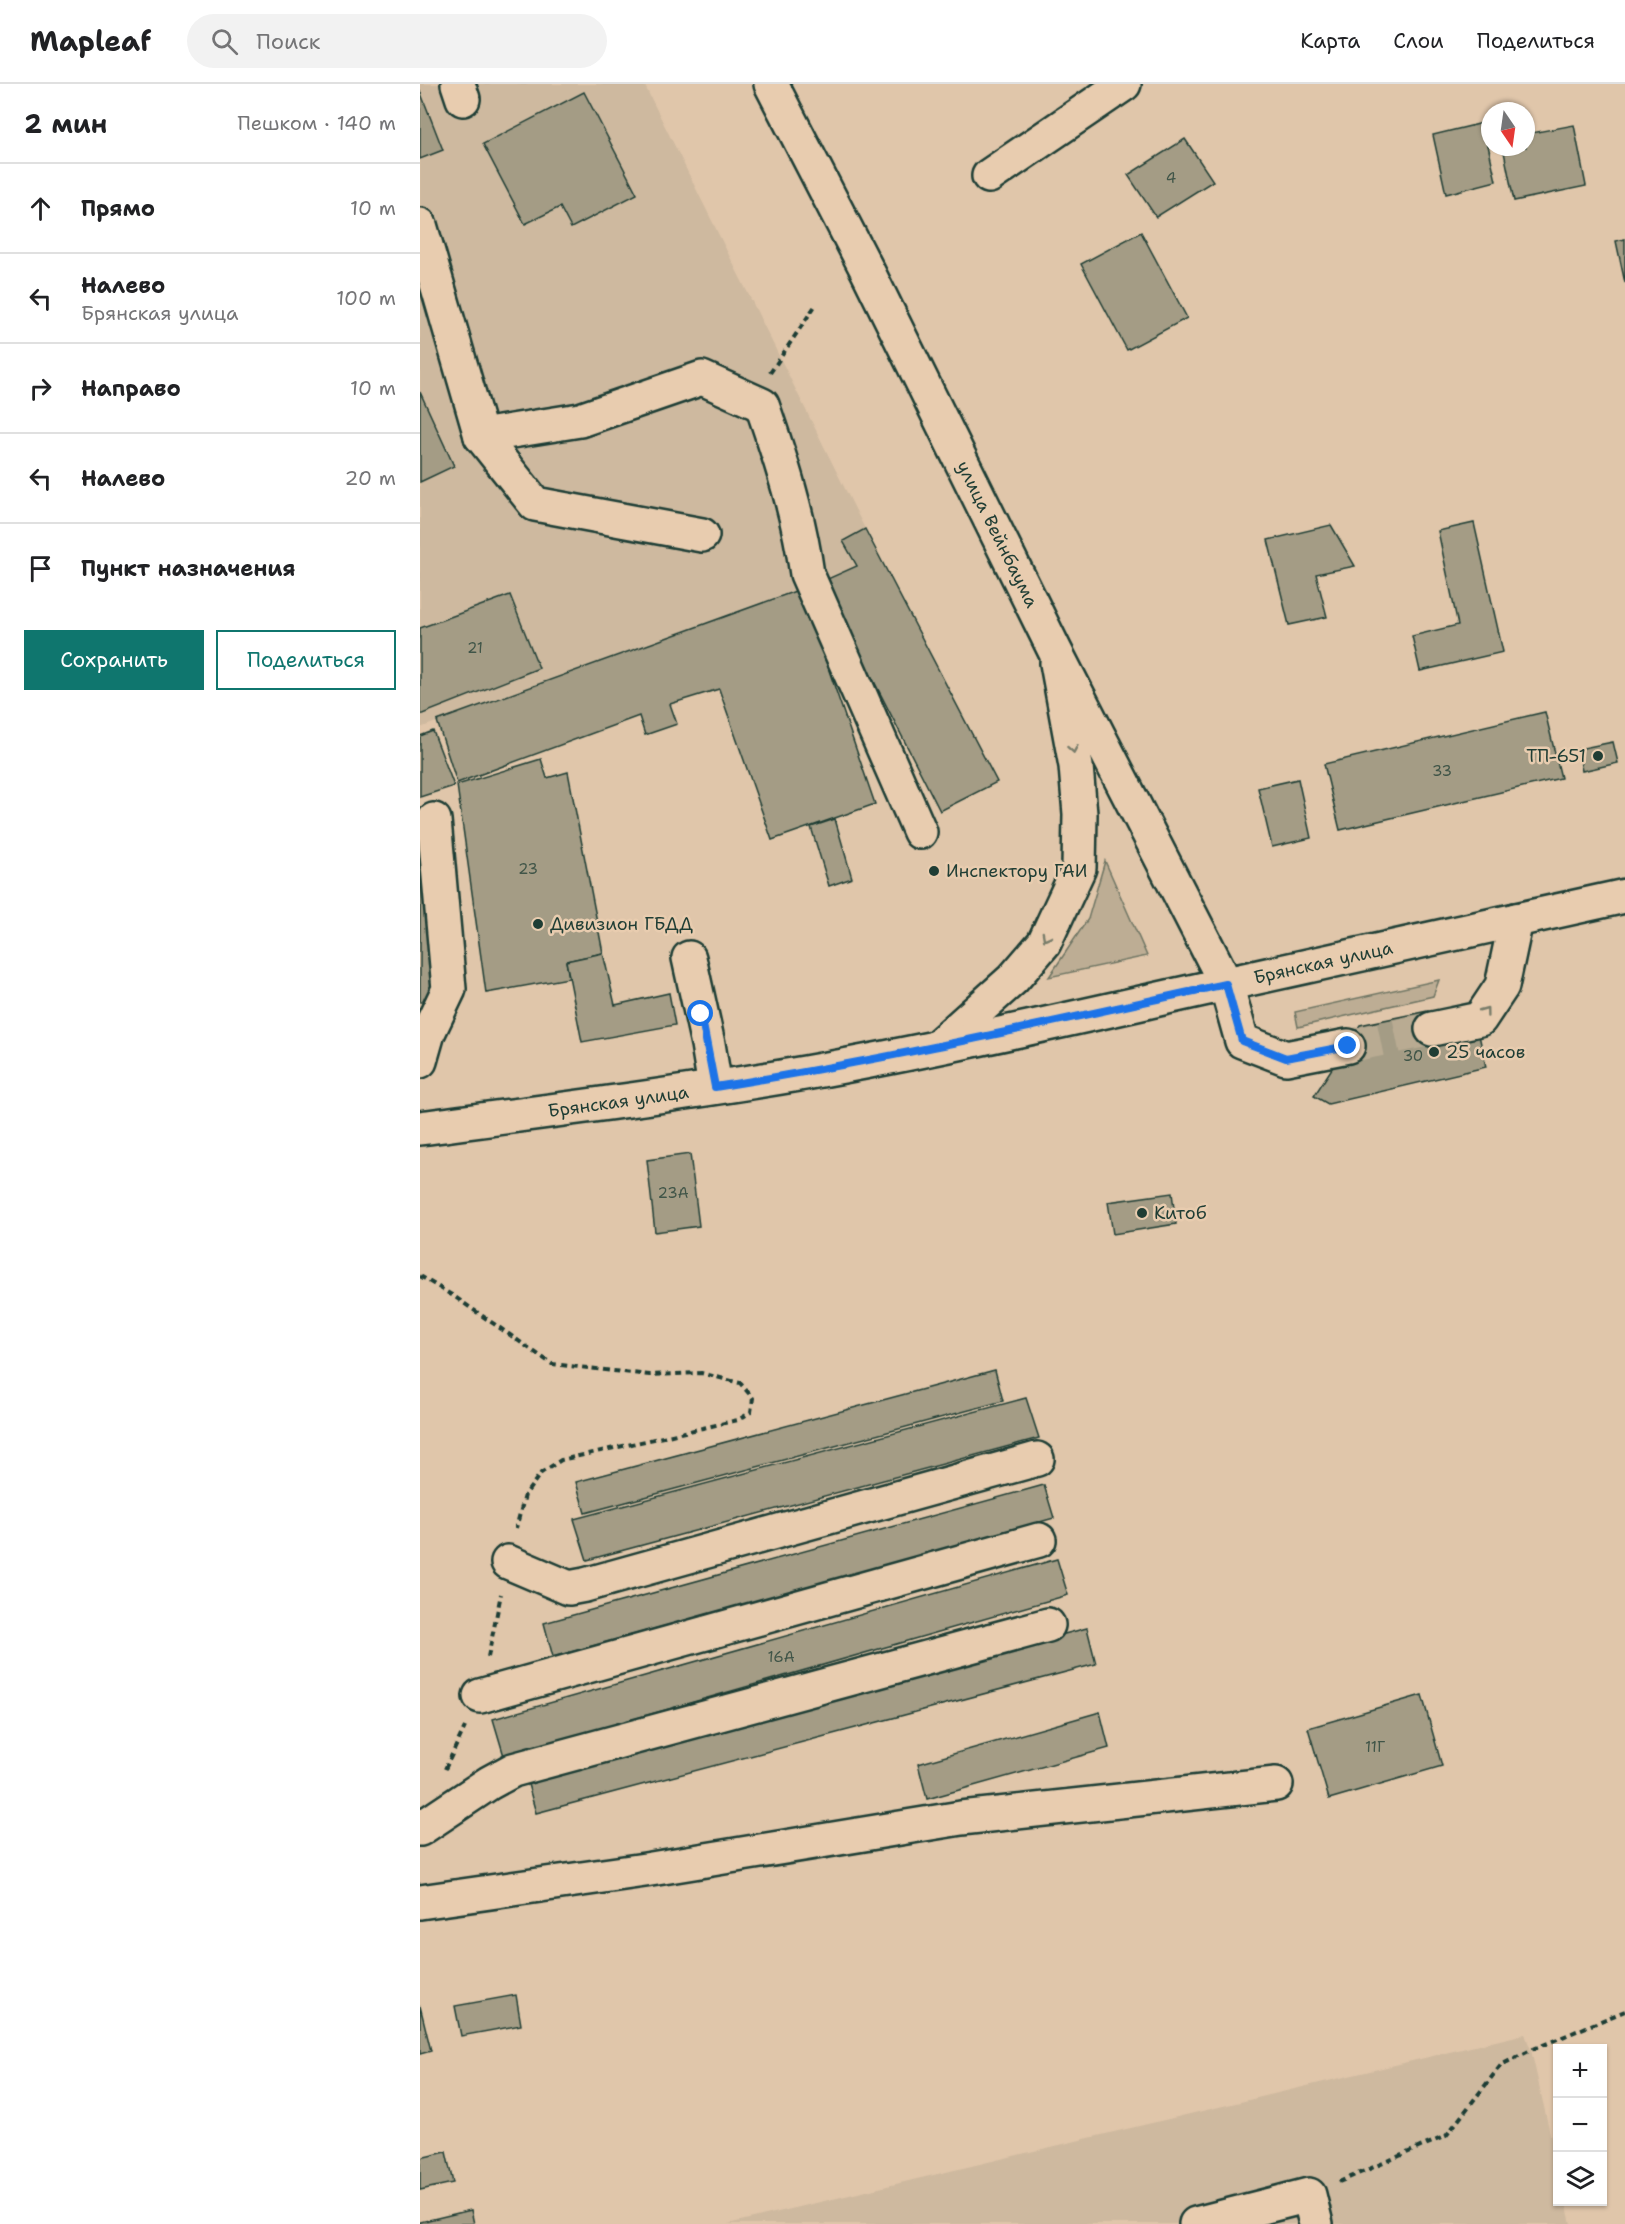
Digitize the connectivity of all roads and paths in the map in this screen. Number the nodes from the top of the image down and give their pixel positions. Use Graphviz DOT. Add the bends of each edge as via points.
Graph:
graph roads {
  1 [pos="771,84"];
  2 [pos="1124,84"];
  3 [pos="989,176"];
  4 [pos="420,225"];
  5 [pos="815,306"];
  6 [pos="769,375"];
  7 [pos="481,436"];
  8 [pos="702,535"];
  9 [pos="1055,651"];
  10 [pos="434,820"];
  11 [pos="920,832"];
  12 [pos="1625,896"];
  13 [pos="1516,920"];
  14 [pos="688,958"];
  15 [pos="1226,984"];
  16 [pos="1432,1029"];
  17 [pos="1348,1046"];
  18 [pos="937,1047"];
  19 [pos="420,1061"];
  20 [pos="715,1087"];
  21 [pos="420,1128"];
  22 [pos="420,1276"];
  23 [pos="753,1398"];
  24 [pos="1037,1459"];
  25 [pos="1039,1540"];
  26 [pos="508,1562"];
  27 [pos="1048,1625"];
  28 [pos="480,1696"];
  29 [pos="1276,1784"];
  30 [pos="420,1829"];
  31 [pos="420,1902"];
  32 [pos="1625,2011"];
  33 [pos="1313,2210"];
  34 [pos="1196,2224"];
  1 -- 9 [label="main road, улица Вейнбаума"];
  2 -- 3 [label="main road"];
  4 -- 7 [label="main road"];
  5 -- 6 [label="path"];
  7 -- 8 [label="main road" via="535,504"];
  7 -- 11 [label="main road" via="580,420 702,378 762,405 782,464 807,574"];
  9 -- 15 [label="main road, улица Вейнбаума"];
  9 -- 18 [label="main road, one-way" via="1076,766 1079,868 1044,943 1013,979"];
  10 -- 19 [label="main road" via="448,989"];
  12 -- 13 [label="main road, Брянская улица"];
  13 -- 15 [label="main road, Брянская улица"];
  16 -- 13 [label="main road, one-way" via="1480,1019 1502,986"];
  14 -- 20 [label="main road"];
  15 -- 17 [label="main road, улица Вейнбаума" via="1242,1041 1286,1058"];
  15 -- 18 [label="main road, Брянская улица"];
  18 -- 20 [label="main road, Брянская улица"];
  20 -- 21 [label="main road, Брянская улица"];
  22 -- 23 [label="path" via="552,1364 650,1375 701,1373 740,1383"];
  24 -- 26 [label="main road" via="585,1585 569,1588"];
  25 -- 28 [label="main road"];
  27 -- 30 [label="main road" via="513,1770"];
  29 -- 31 [label="main road" via="961,1818"];
  32 -- 33 [label="path" via="1501,2066 1446,2136"];
  33 -- 34 [label="main road"];
}
